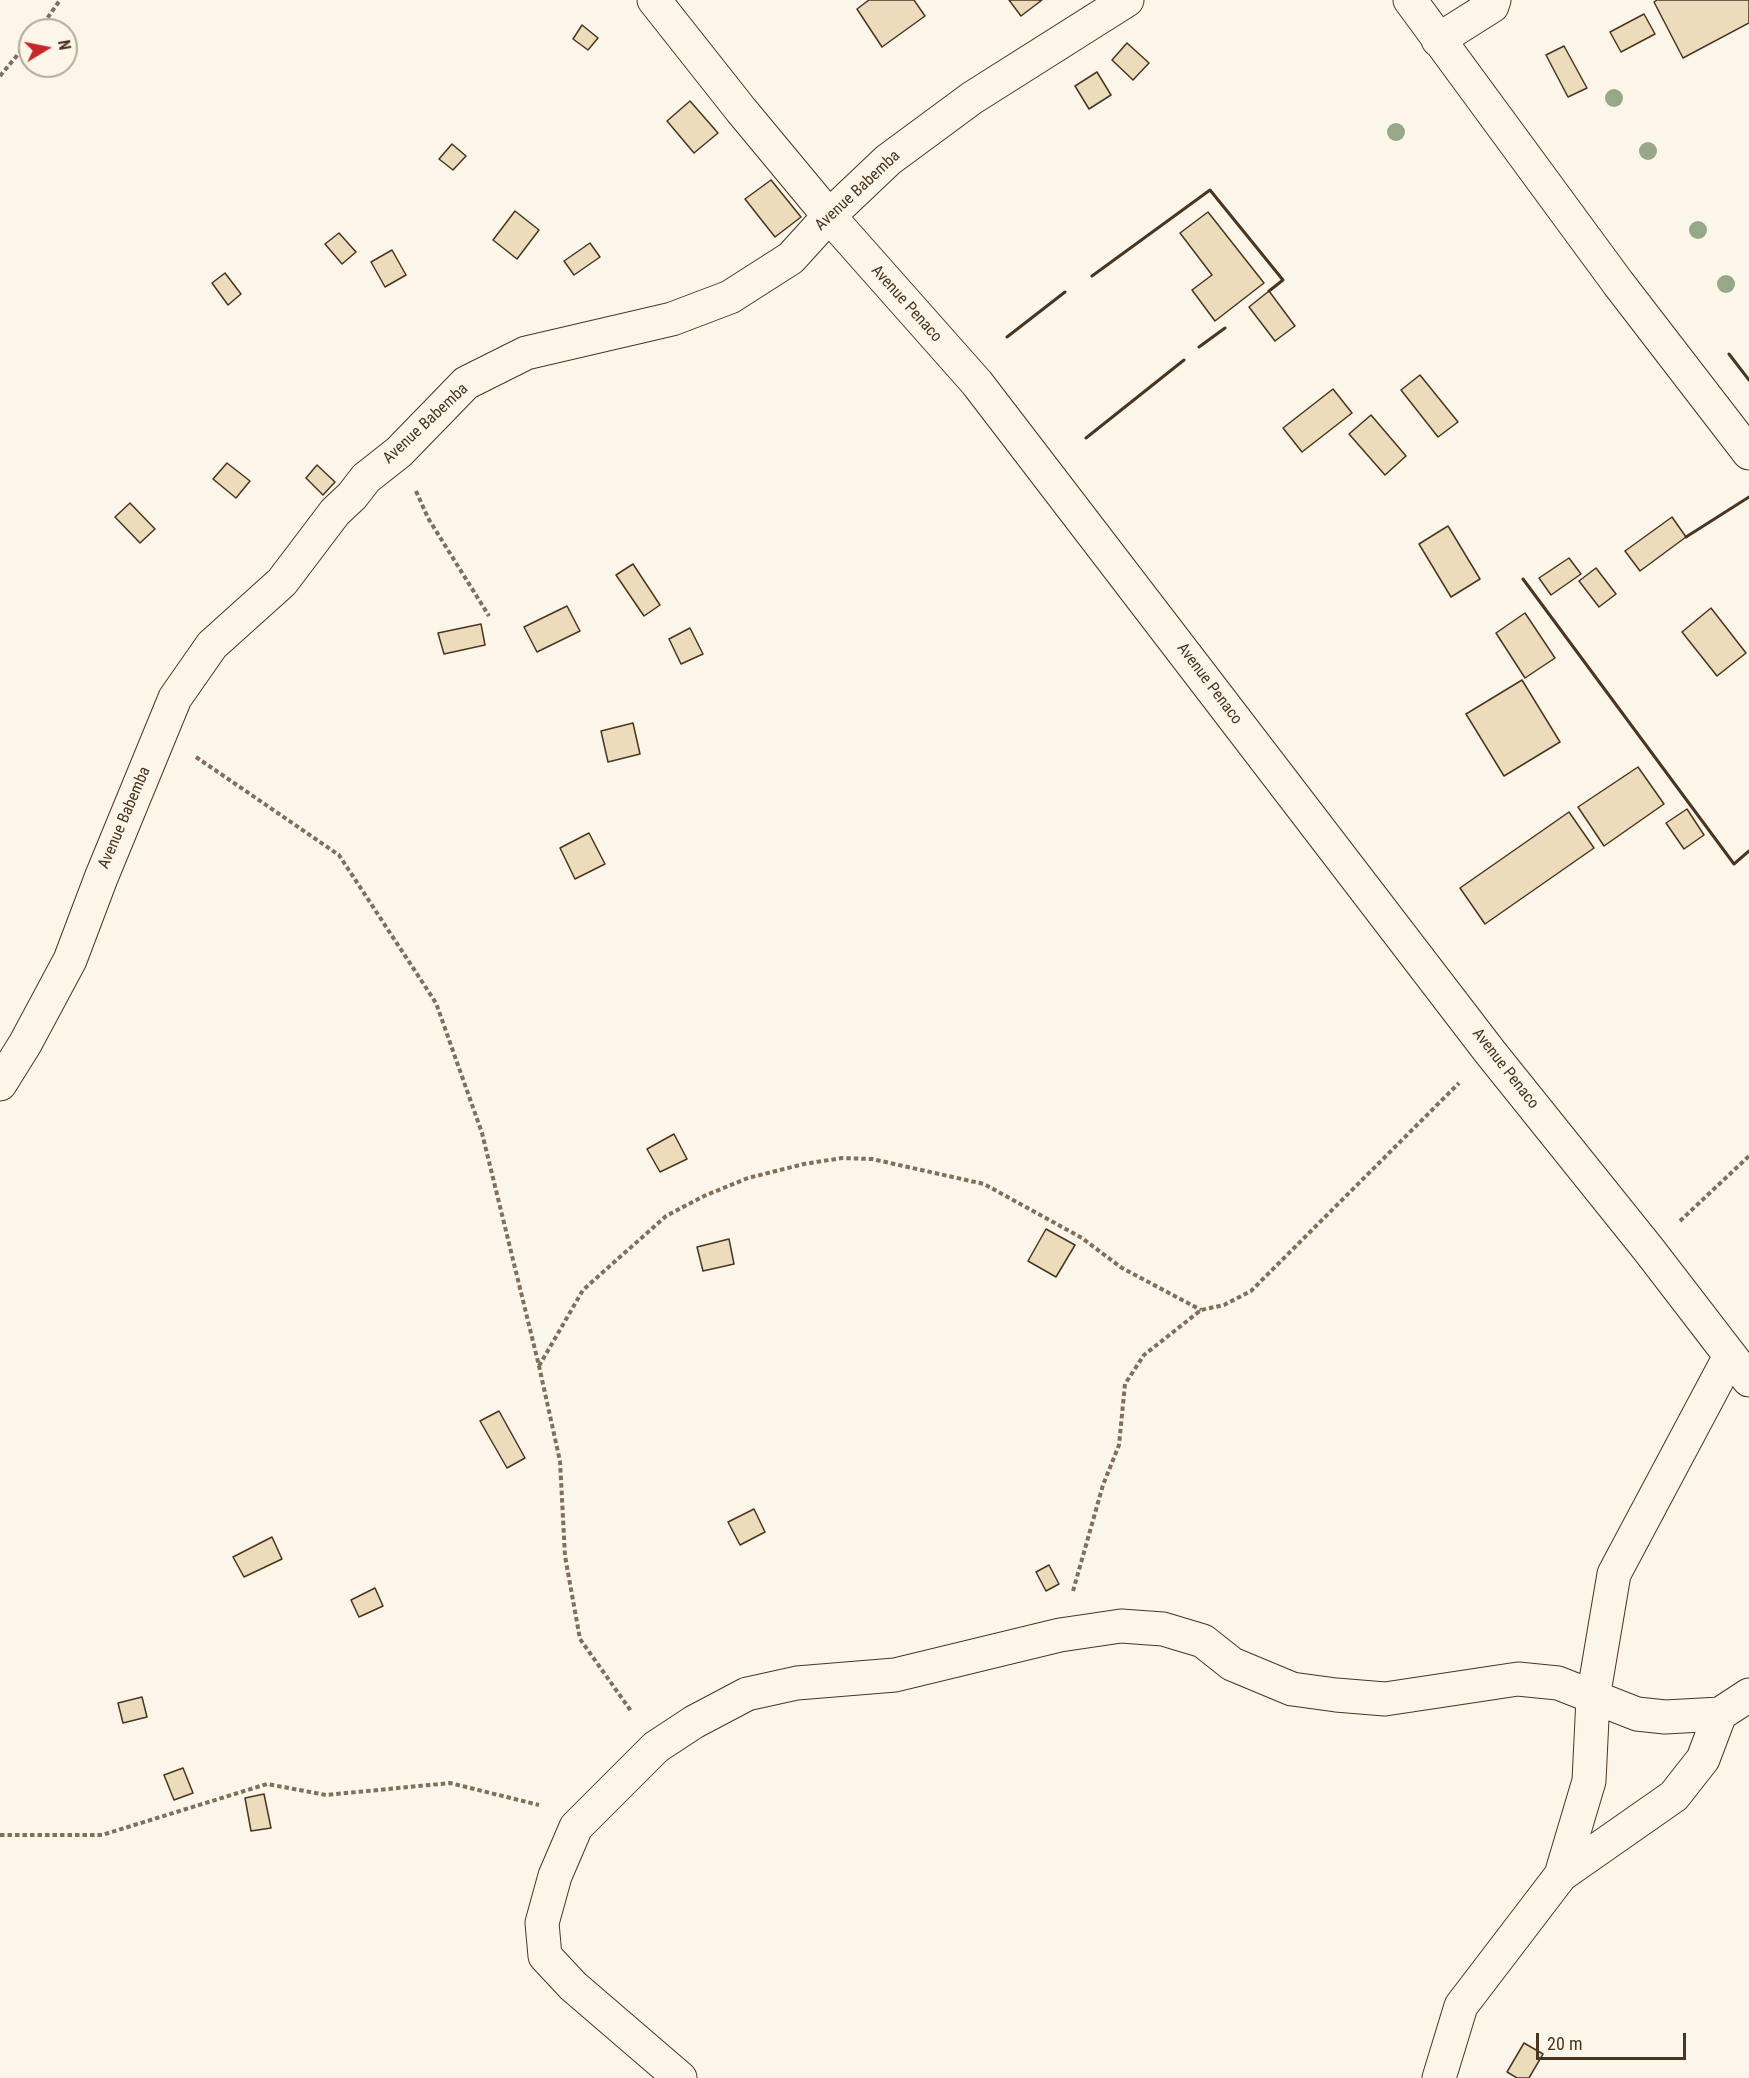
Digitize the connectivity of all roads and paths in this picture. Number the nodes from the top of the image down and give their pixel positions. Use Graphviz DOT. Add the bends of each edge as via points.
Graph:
graph roads {
  1 [pos="60,0"];
  2 [pos="654,0"];
  3 [pos="1127,0"];
  4 [pos="1410,0"];
  5 [pos="1494,0"];
  6 [pos="47,18"];
  7 [pos="1438,40"];
  8 [pos="18,54"];
  9 [pos="0,76"];
  10 [pos="829,216"];
  11 [pos="399,452"];
  12 [pos="1749,453"];
  13 [pos="489,616"];
  14 [pos="161,732"];
  15 [pos="1490,1052"];
  16 [pos="0,1084"];
  17 [pos="1749,1156"];
  18 [pos="1649,1250"];
  19 [pos="1201,1310"];
  20 [pos="539,1366"];
  21 [pos="1740,1368"];
  22 [pos="1060,1635"];
  23 [pos="1749,1695"];
  24 [pos="1593,1698"];
  25 [pos="1720,1714"];
  26 [pos="656,1747"];
  27 [pos="576,1827"];
  28 [pos="0,1835"];
  29 [pos="1562,1875"];
  30 [pos="680,2078"];
  31 [pos="1439,2078"];
  1 -- 6 [label="path"];
  2 -- 10 [label="street, Avenue Penaco"];
  3 -- 10 [label="street, Avenue Babemba" via="972,98 888,160"];
  4 -- 7 [label="street"];
  5 -- 7 [label="street" via="1492,6"];
  7 -- 12 [label="street"];
  8 -- 9 [label="path"];
  10 -- 11 [label="street, Avenue Babemba" via="791,258 730,297 672,319 526,352 466,383"];
  10 -- 15 [label="street, Avenue Penaco" via="977,383"];
  11 -- 13 [label="path" via="428,518"];
  11 -- 14 [label="street, Avenue Babemba" via="366,478 282,582 212,645 174,698"];
  14 -- 16 [label="street, Avenue Babemba" via="70,960"];
  14 -- 20 [label="path" via="339,855 436,1004 482,1133"];
  15 -- 18 [label="street, Avenue Penaco"];
  15 -- 19 [label="path" via="1251,1291 1224,1305"];
  17 -- 18 [label="path"];
  18 -- 21 [label="street, Avenue Penaco"];
  19 -- 20 [label="path" via="1122,1268 1082,1238 984,1184 872,1159 842,1158 748,1178 666,1216 583,1290"];
  19 -- 22 [label="path" via="1144,1355 1125,1384 1119,1445 1103,1485"];
  20 -- 26 [label="path" via="560,1461 565,1556 580,1639"];
  21 -- 24 [label="street" via="1614,1574"];
  22 -- 24 [label="street" via="1121,1626 1163,1629 1203,1641 1232,1664 1292,1689 1336,1695 1385,1699 1518,1679 1558,1683"];
  22 -- 26 [label="street" via="895,1675 797,1683 747,1694"];
  23 -- 25 [label="street"];
  24 -- 25 [label="street" via="1637,1714 1665,1718"];
  24 -- 29 [label="street" via="1589,1781"];
  25 -- 29 [label="street" via="1703,1759 1674,1796"];
  26 -- 27 [label="street"];
  27 -- 28 [label="path" via="543,1806 450,1783 326,1795 267,1784 102,1834"];
  27 -- 30 [label="street" via="555,1876 542,1923 545,1956 573,1986"];
  29 -- 31 [label="street" via="1461,2006"];
}
